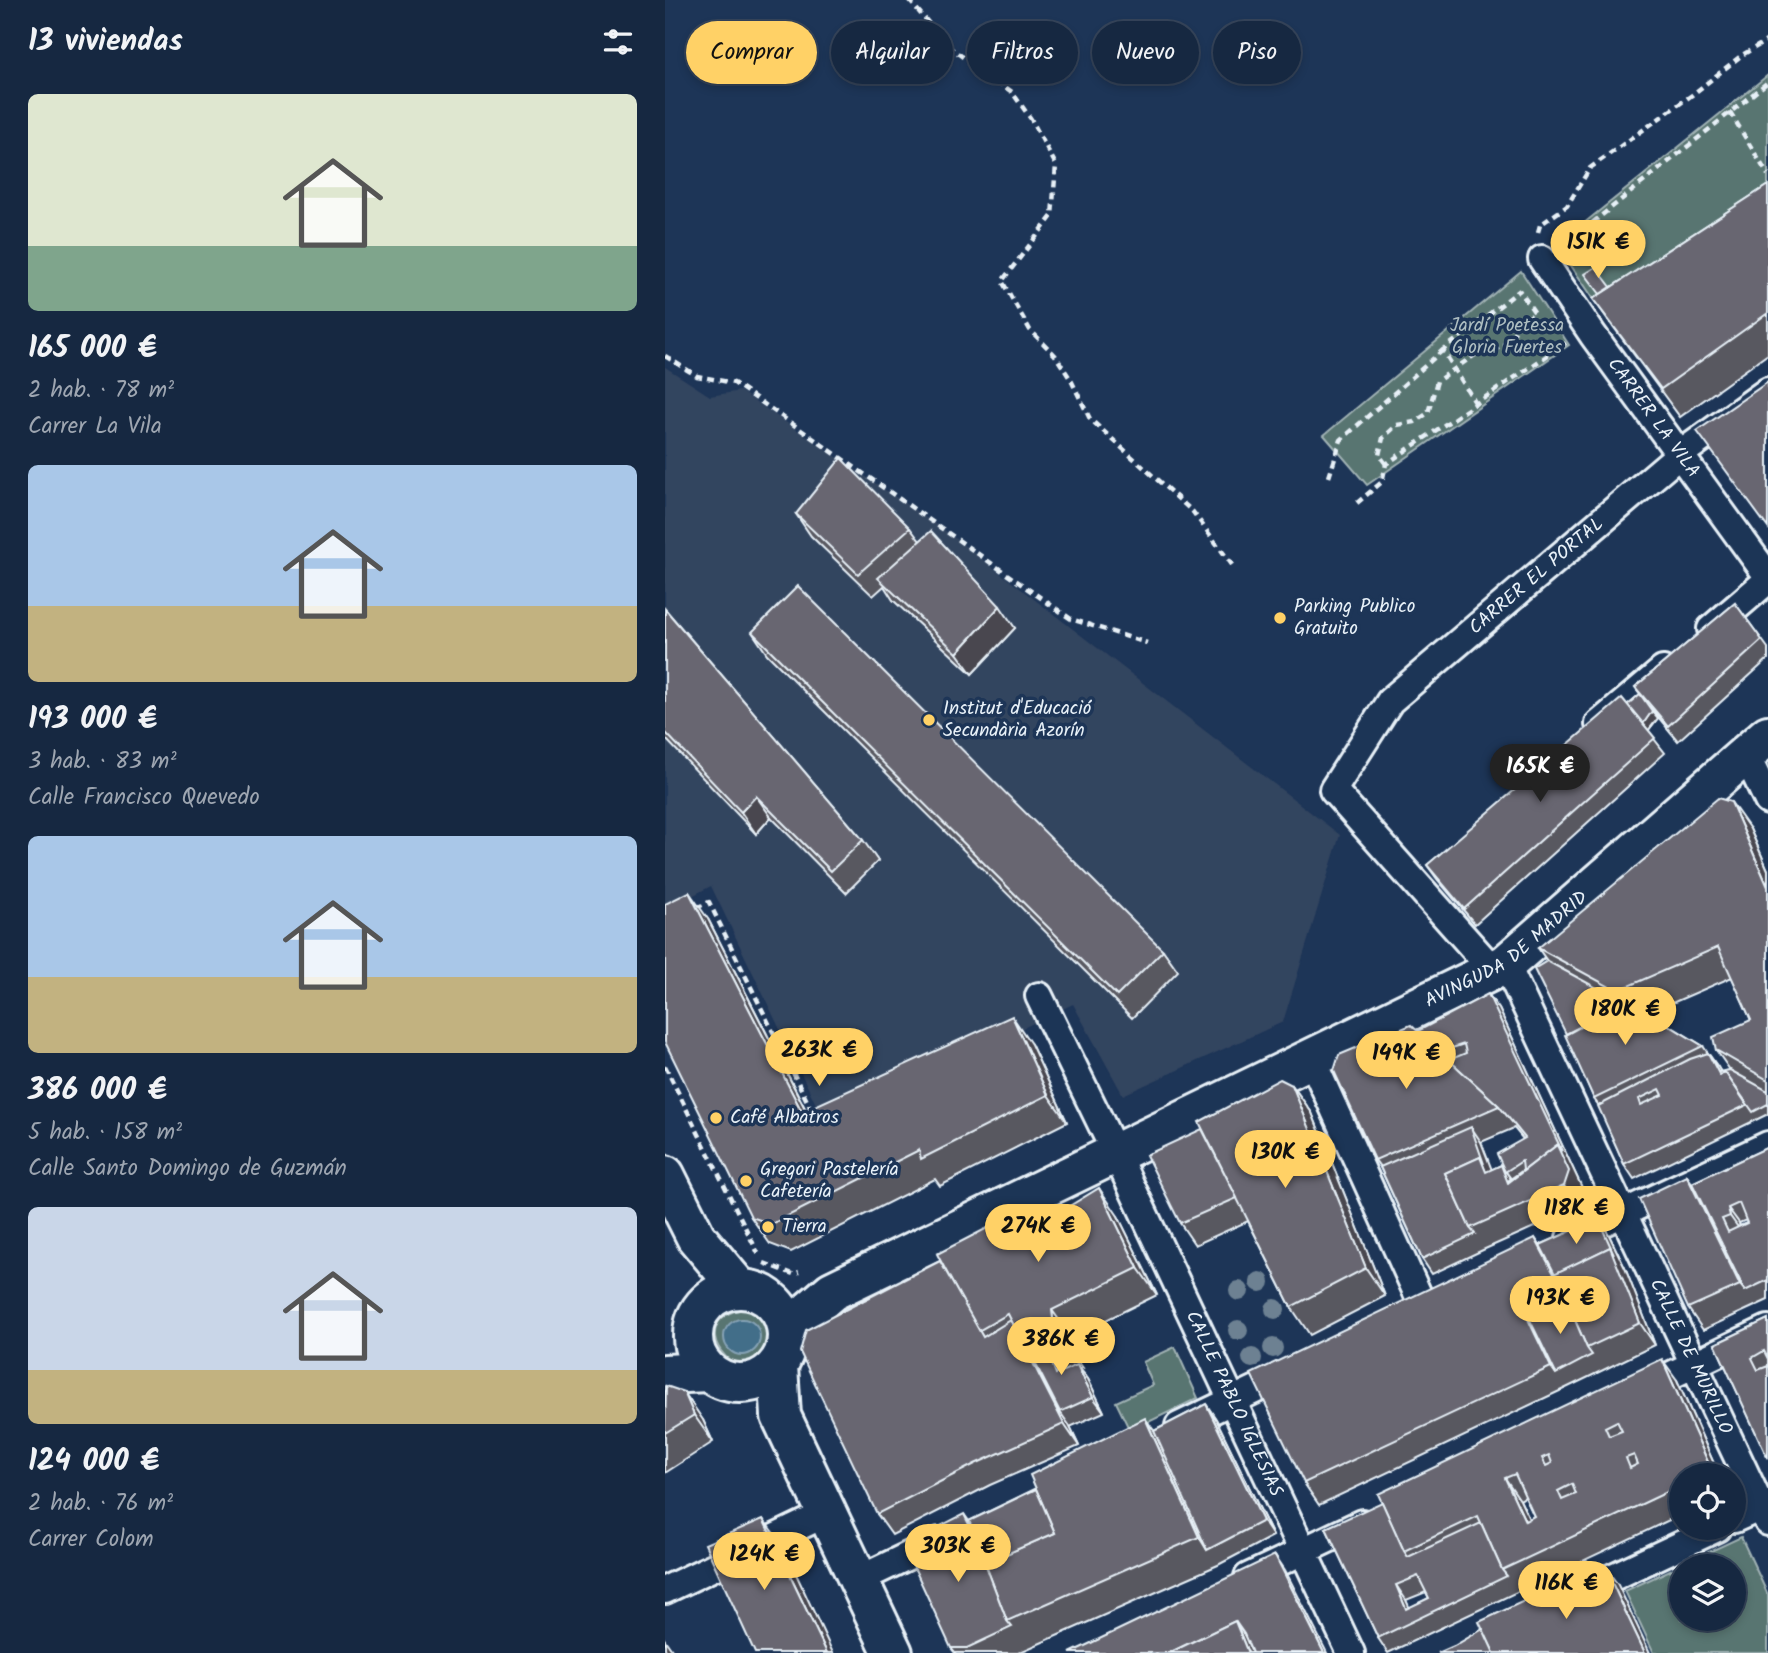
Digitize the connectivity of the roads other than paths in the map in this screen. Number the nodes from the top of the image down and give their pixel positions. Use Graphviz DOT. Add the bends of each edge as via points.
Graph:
graph roads {
  1 [pos="1542,259"];
  2 [pos="1768,391"];
  3 [pos="1679,455"];
  4 [pos="1768,578"];
  5 [pos="1581,740"];
  6 [pos="1757,745"];
  7 [pos="1333,790"];
  8 [pos="1768,801"];
  9 [pos="1435,864"];
  10 [pos="1414,882"];
  11 [pos="1499,967"];
  12 [pos="1039,996"];
  13 [pos="1311,1058"];
  14 [pos="1768,1145"];
  15 [pos="1116,1154"];
  16 [pos="665,1175"];
  17 [pos="1623,1213"];
  18 [pos="696,1237"];
  19 [pos="1549,1249"];
  20 [pos="1449,1296"];
  21 [pos="1425,1308"];
  22 [pos="698,1320"];
  23 [pos="769,1320"];
  24 [pos="1400,1320"];
  25 [pos="1768,1329"];
  26 [pos="1316,1360"];
  27 [pos="665,1364"];
  28 [pos="1694,1364"];
  29 [pos="708,1372"];
  30 [pos="665,1374"];
  31 [pos="744,1384"];
  32 [pos="1232,1401"];
  33 [pos="1618,1401"];
  34 [pos="781,1416"];
  35 [pos="1156,1437"];
  36 [pos="820,1498"];
  37 [pos="1766,1511"];
  38 [pos="1379,1515"];
  39 [pos="1746,1517"];
  40 [pos="967,1528"];
  41 [pos="1692,1540"];
  42 [pos="1303,1551"];
  43 [pos="859,1580"];
  44 [pos="1229,1585"];
  45 [pos="665,1590"];
  46 [pos="1554,1605"];
  47 [pos="893,1653"];
  48 [pos="1351,1653"];
  1 -- 3 [label="street, CARRER LA VILA"];
  2 -- 3 [label="street, CARRER EL PORTAL"];
  3 -- 4 [label="street, CARRER LA VILA"];
  3 -- 7 [label="street, CARRER EL PORTAL" via="1390,701"];
  4 -- 5 [label="street, CARRER LA VILA"];
  6 -- 8 [label="street"];
  6 -- 11 [label="street, AVINGUDA DE MADRID"];
  7 -- 10 [label="street, CALLE DE MURILLO"];
  9 -- 10 [label="street"];
  10 -- 11 [label="street, CALLE DE MURILLO"];
  11 -- 13 [label="street, AVINGUDA DE MADRID"];
  11 -- 17 [label="street, CALLE DE MURILLO"];
  12 -- 15 [label="street, CALLE PABLO IGLESIAS"];
  13 -- 15 [label="street, AVINGUDA DE MADRID"];
  13 -- 21 [label="street"];
  14 -- 17 [label="street"];
  15 -- 23 [label="street, AVINGUDA DE MADRID" via="821,1280"];
  15 -- 32 [label="street, CALLE PABLO IGLESIAS"];
  16 -- 18 [label="street"];
  17 -- 19 [label="street"];
  17 -- 28 [label="street, CALLE DE MURILLO"];
  18 -- 22 [label="street"];
  18 -- 23 [label="street"];
  20 -- 21 [label="street"];
  21 -- 24 [label="street"];
  22 -- 23 [label="street" via="720,1292"];
  22 -- 27 [label="street"];
  22 -- 29 [label="street" via="697,1358"];
  23 -- 31 [label="street" via="761,1379"];
  23 -- 34 [label="street"];
  25 -- 28 [label="street"];
  26 -- 32 [label="street"];
  28 -- 33 [label="street"];
  28 -- 37 [label="street, CALLE DE MURILLO"];
  29 -- 30 [label="street"];
  29 -- 31 [label="street" via="726,1382"];
  31 -- 34 [label="street"];
  32 -- 35 [label="street"];
  32 -- 42 [label="street, CALLE PABLO IGLESIAS"];
  34 -- 36 [label="street"];
  36 -- 43 [label="street"];
  36 -- 45 [label="street"];
  37 -- 39 [label="street"];
  38 -- 42 [label="street"];
  40 -- 43 [label="street"];
  41 -- 46 [label="street"];
  42 -- 44 [label="street"];
  42 -- 48 [label="street, CALLE PABLO IGLESIAS"];
  43 -- 47 [label="street"];
}
